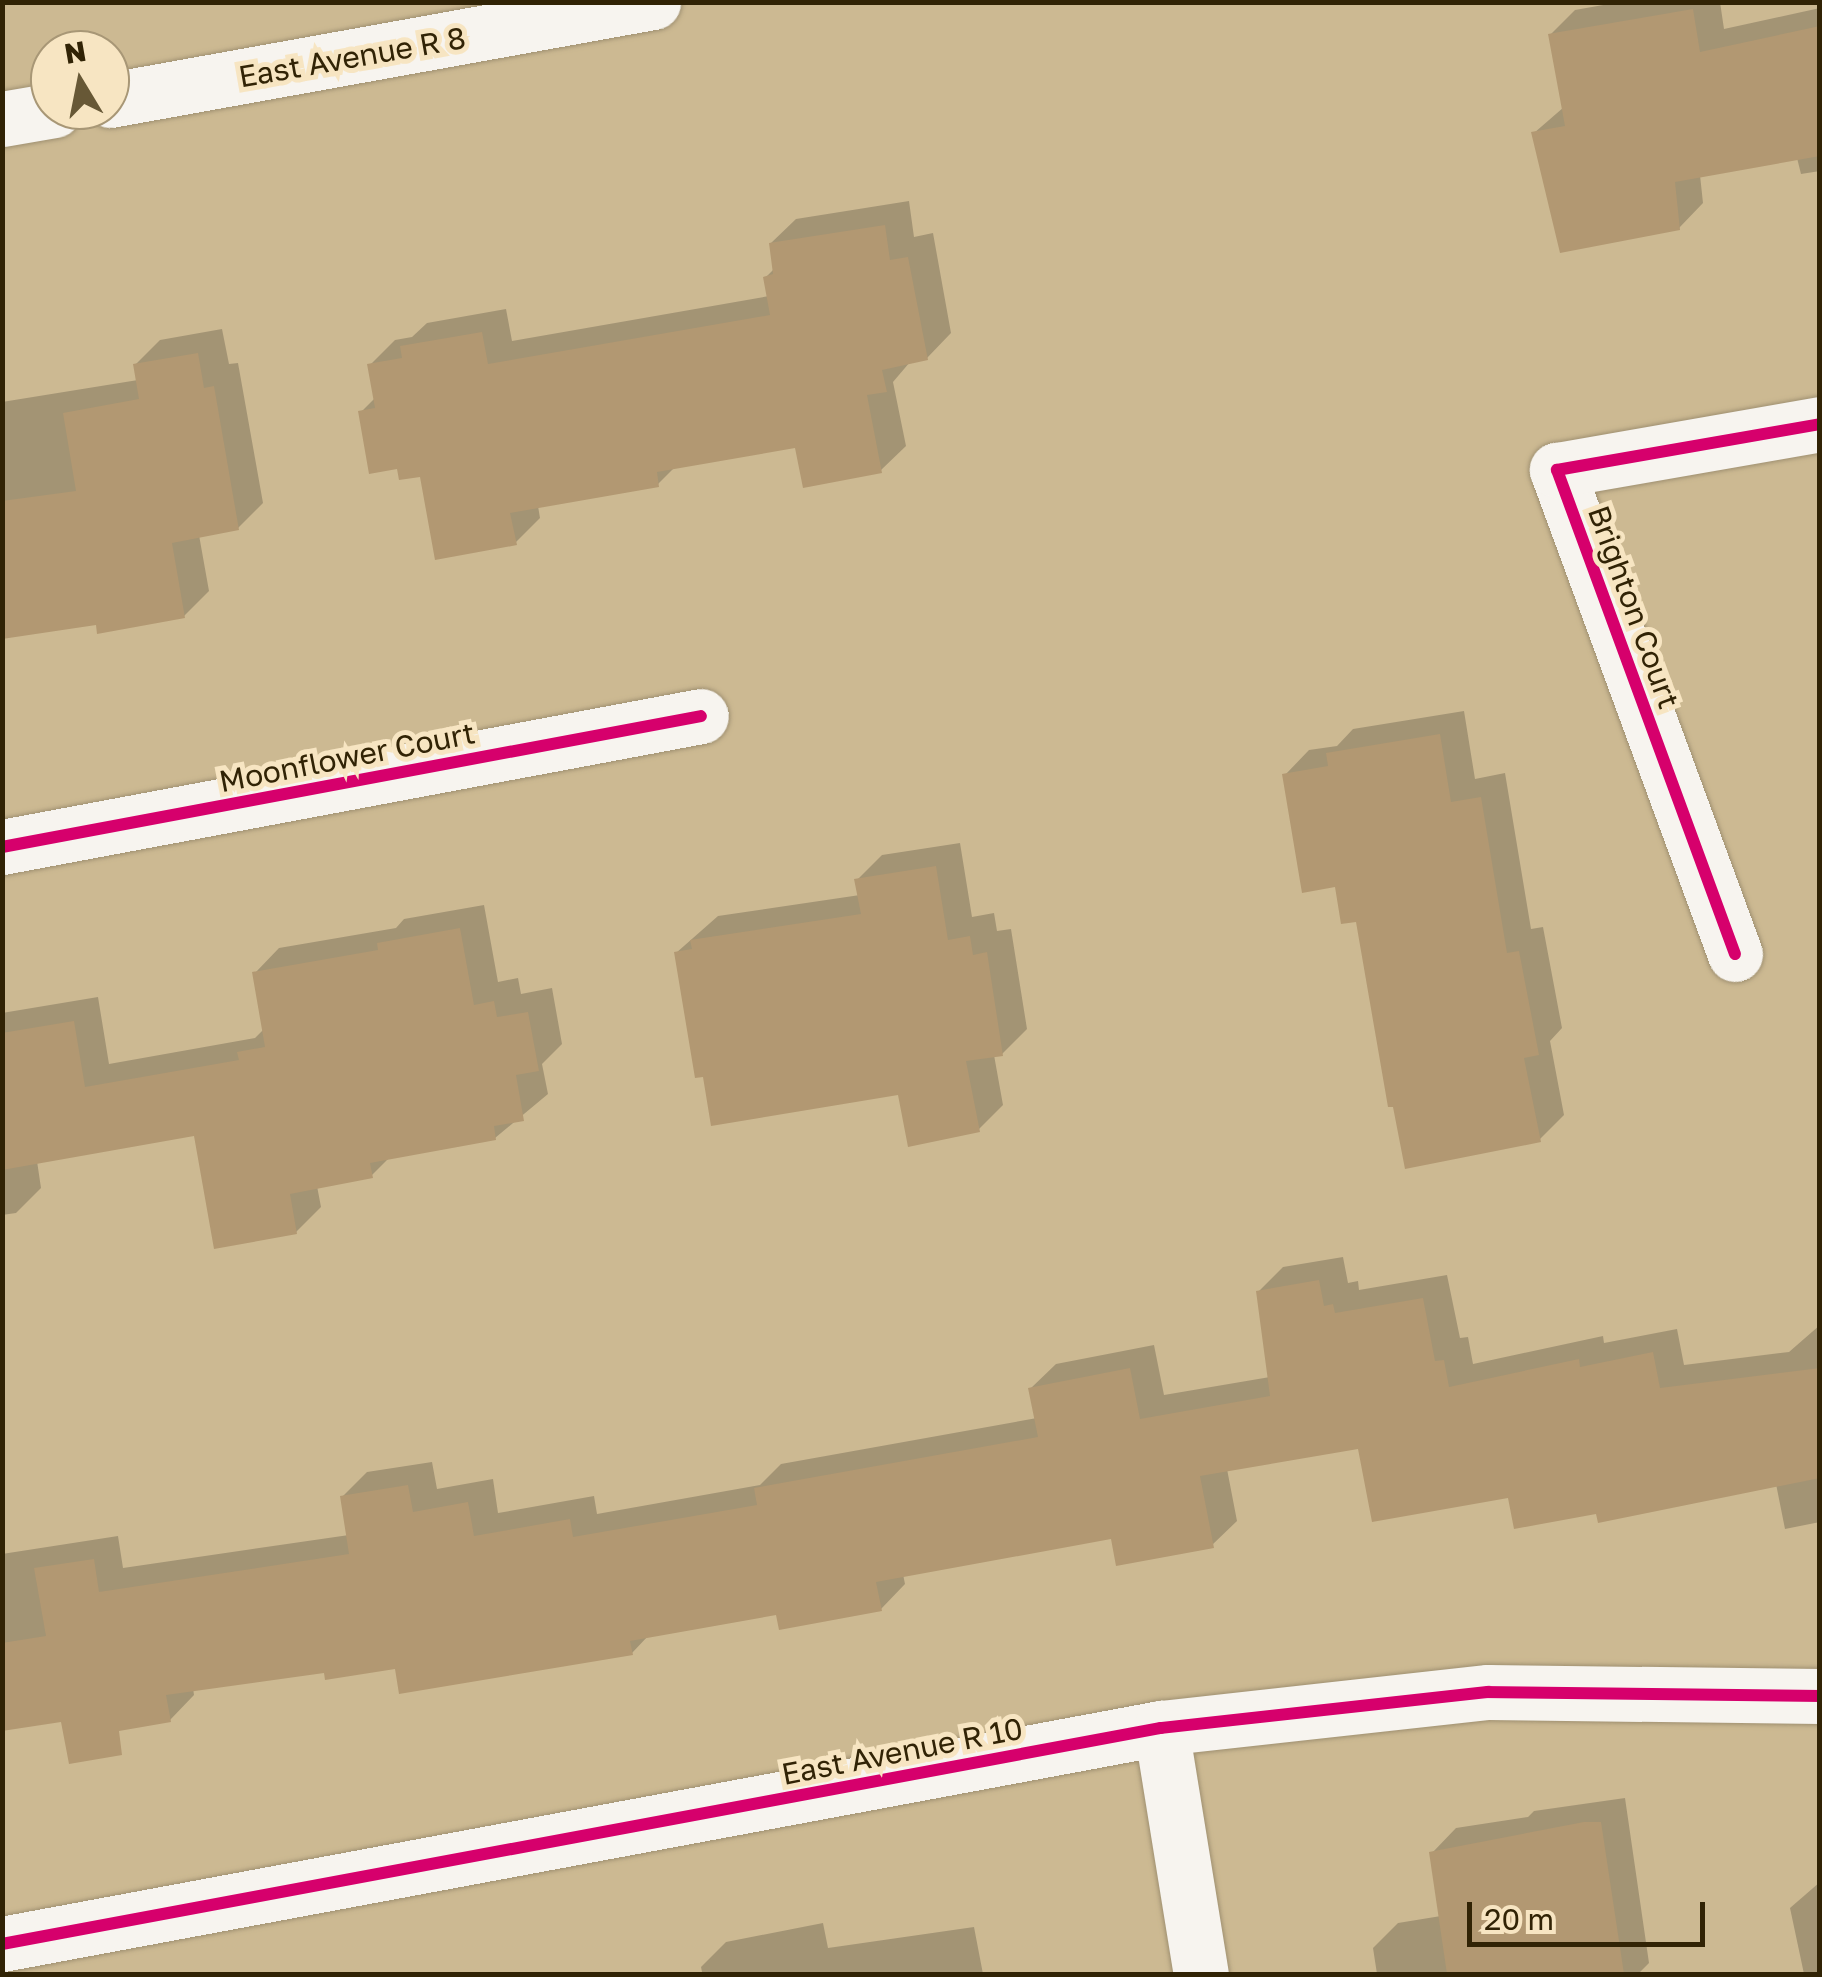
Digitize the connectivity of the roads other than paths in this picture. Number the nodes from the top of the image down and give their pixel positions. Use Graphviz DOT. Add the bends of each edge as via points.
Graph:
graph roads {
  1 [pos="652,2"];
  2 [pos="130,96"];
  3 [pos="30,114"];
  4 [pos="2,119"];
  5 [pos="1820,424"];
  6 [pos="701,716"];
  7 [pos="2,846"];
  8 [pos="1735,954"];
  9 [pos="1820,1696"];
  10 [pos="1161,1728"];
  11 [pos="2,1944"];
  12 [pos="1202,1974"];
  1 -- 2 [label="street, East Avenue R 8"];
  3 -- 4 [label="street"];
  5 -- 8 [label="street, Brighton Court" via="1557,470"];
  6 -- 7 [label="street, Moonflower Court"];
  9 -- 10 [label="street, East Avenue R 10" via="1488,1692"];
  10 -- 11 [label="street, East Avenue R 10"];
  10 -- 12 [label="street"];
}
